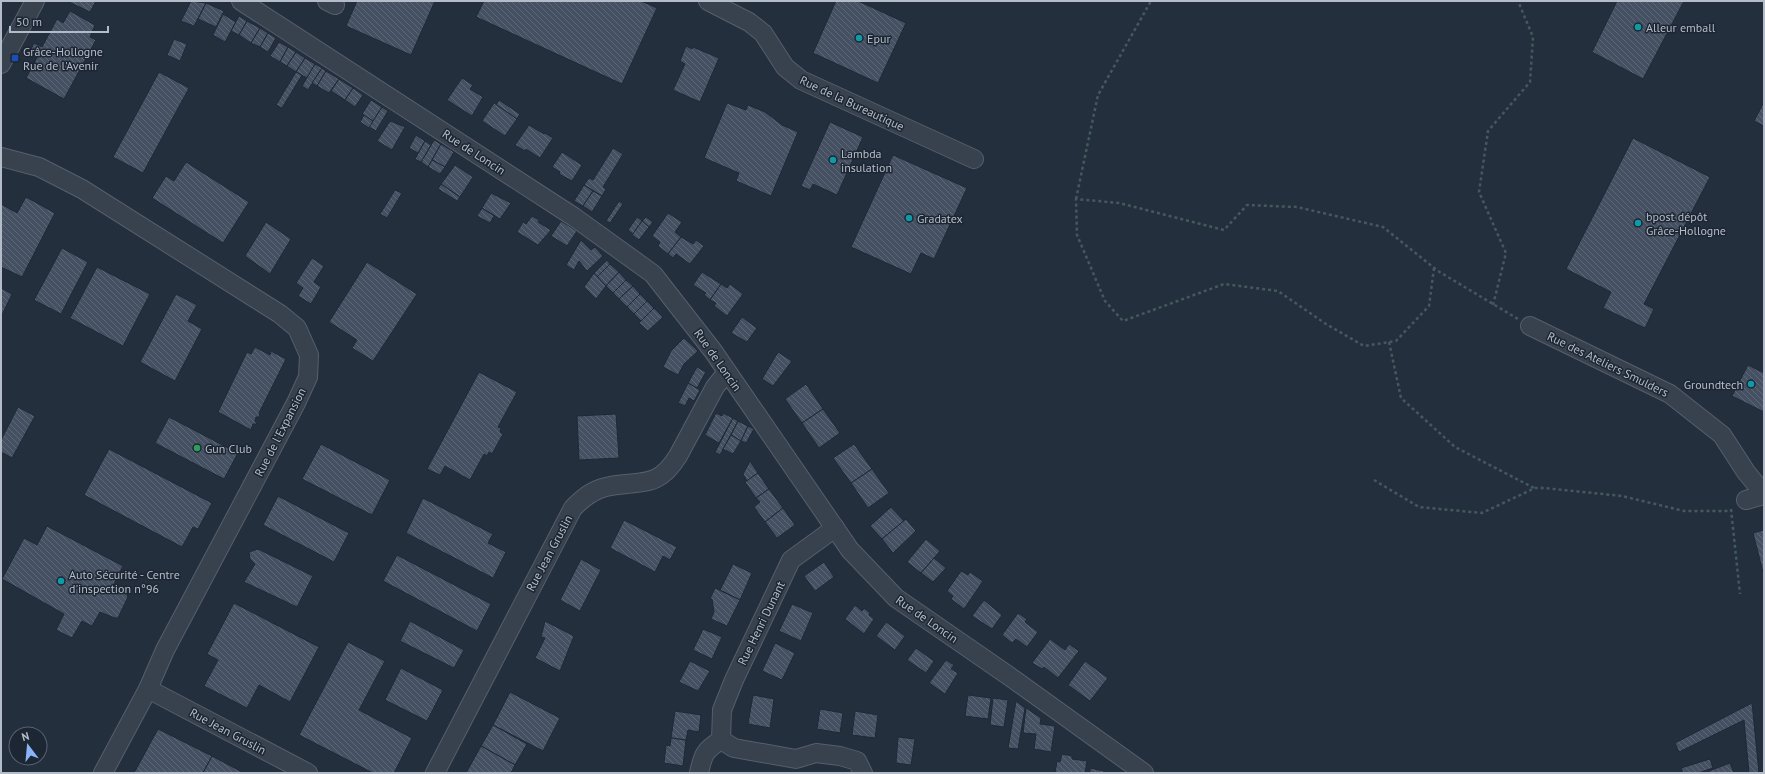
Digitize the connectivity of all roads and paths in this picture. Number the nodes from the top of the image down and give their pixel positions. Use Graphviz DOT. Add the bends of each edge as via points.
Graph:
graph roads {
  1 [pos="35,1"];
  2 [pos="241,1"];
  3 [pos="708,1"];
  4 [pos="1151,1"];
  5 [pos="1518,1"];
  6 [pos="1,64"];
  7 [pos="1,157"];
  8 [pos="974,159"];
  9 [pos="1076,200"];
  10 [pos="1434,268"];
  11 [pos="1493,305"];
  12 [pos="1530,326"];
  13 [pos="1389,342"];
  14 [pos="727,372"];
  15 [pos="1374,480"];
  16 [pos="1535,488"];
  17 [pos="1764,494"];
  18 [pos="1739,503"];
  19 [pos="1732,510"];
  20 [pos="835,528"];
  21 [pos="1740,594"];
  22 [pos="147,691"];
  23 [pos="721,740"];
  24 [pos="103,773"];
  25 [pos="308,773"];
  26 [pos="435,773"];
  27 [pos="700,773"];
  28 [pos="863,773"];
  29 [pos="1144,773"];
  1 -- 6 [label="street"];
  2 -- 14 [label="street, Rue de Loncin" via="574,217 653,274"];
  3 -- 8 [label="street, Rue de la Bureautique" via="749,22 763,33 785,67 801,80"];
  4 -- 9 [label="path" via="1098,95"];
  5 -- 11 [label="path" via="1533,37 1530,82 1488,130 1479,192 1506,253"];
  7 -- 22 [label="street, Rue de l'Expansion" via="38,167 82,189 280,314 297,328 309,356 308,377 296,403 165,650"];
  9 -- 10 [label="path" via="1119,203 1224,230 1248,205 1297,206 1383,228"];
  9 -- 13 [label="path" via="1077,235 1105,300 1123,321 1224,284 1278,291 1364,346"];
  10 -- 11 [label="path"];
  10 -- 13 [label="path" via="1429,306 1396,341"];
  11 -- 12 [label="path"];
  12 -- 17 [label="street, Rue des Ateliers Smulders" via="1670,394 1722,435"];
  13 -- 16 [label="path" via="1401,398 1455,447"];
  14 -- 20 [label="street, Rue de Loncin"];
  14 -- 26 [label="street, Rue Jean Gruslin" via="715,386 672,466 662,476 652,481 594,491 572,508"];
  15 -- 16 [label="path" via="1419,506 1482,513"];
  16 -- 19 [label="path" via="1622,496 1684,511"];
  17 -- 18 [label="street, Rue des Ateliers Smulders"];
  18 -- 19 [label="path"];
  19 -- 21 [label="path"];
  20 -- 23 [label="street, Rue Henri Dunant" via="791,560 722,710"];
  20 -- 29 [label="street, Rue de Loncin" via="850,550 896,598"];
  22 -- 24 [label="street, Rue de l'Expansion"];
  22 -- 25 [label="street, Rue Jean Gruslin"];
  23 -- 27 [label="street" via="702,755"];
  23 -- 28 [label="street" via="734,748 796,759 816,753 840,756 858,761"];
}
